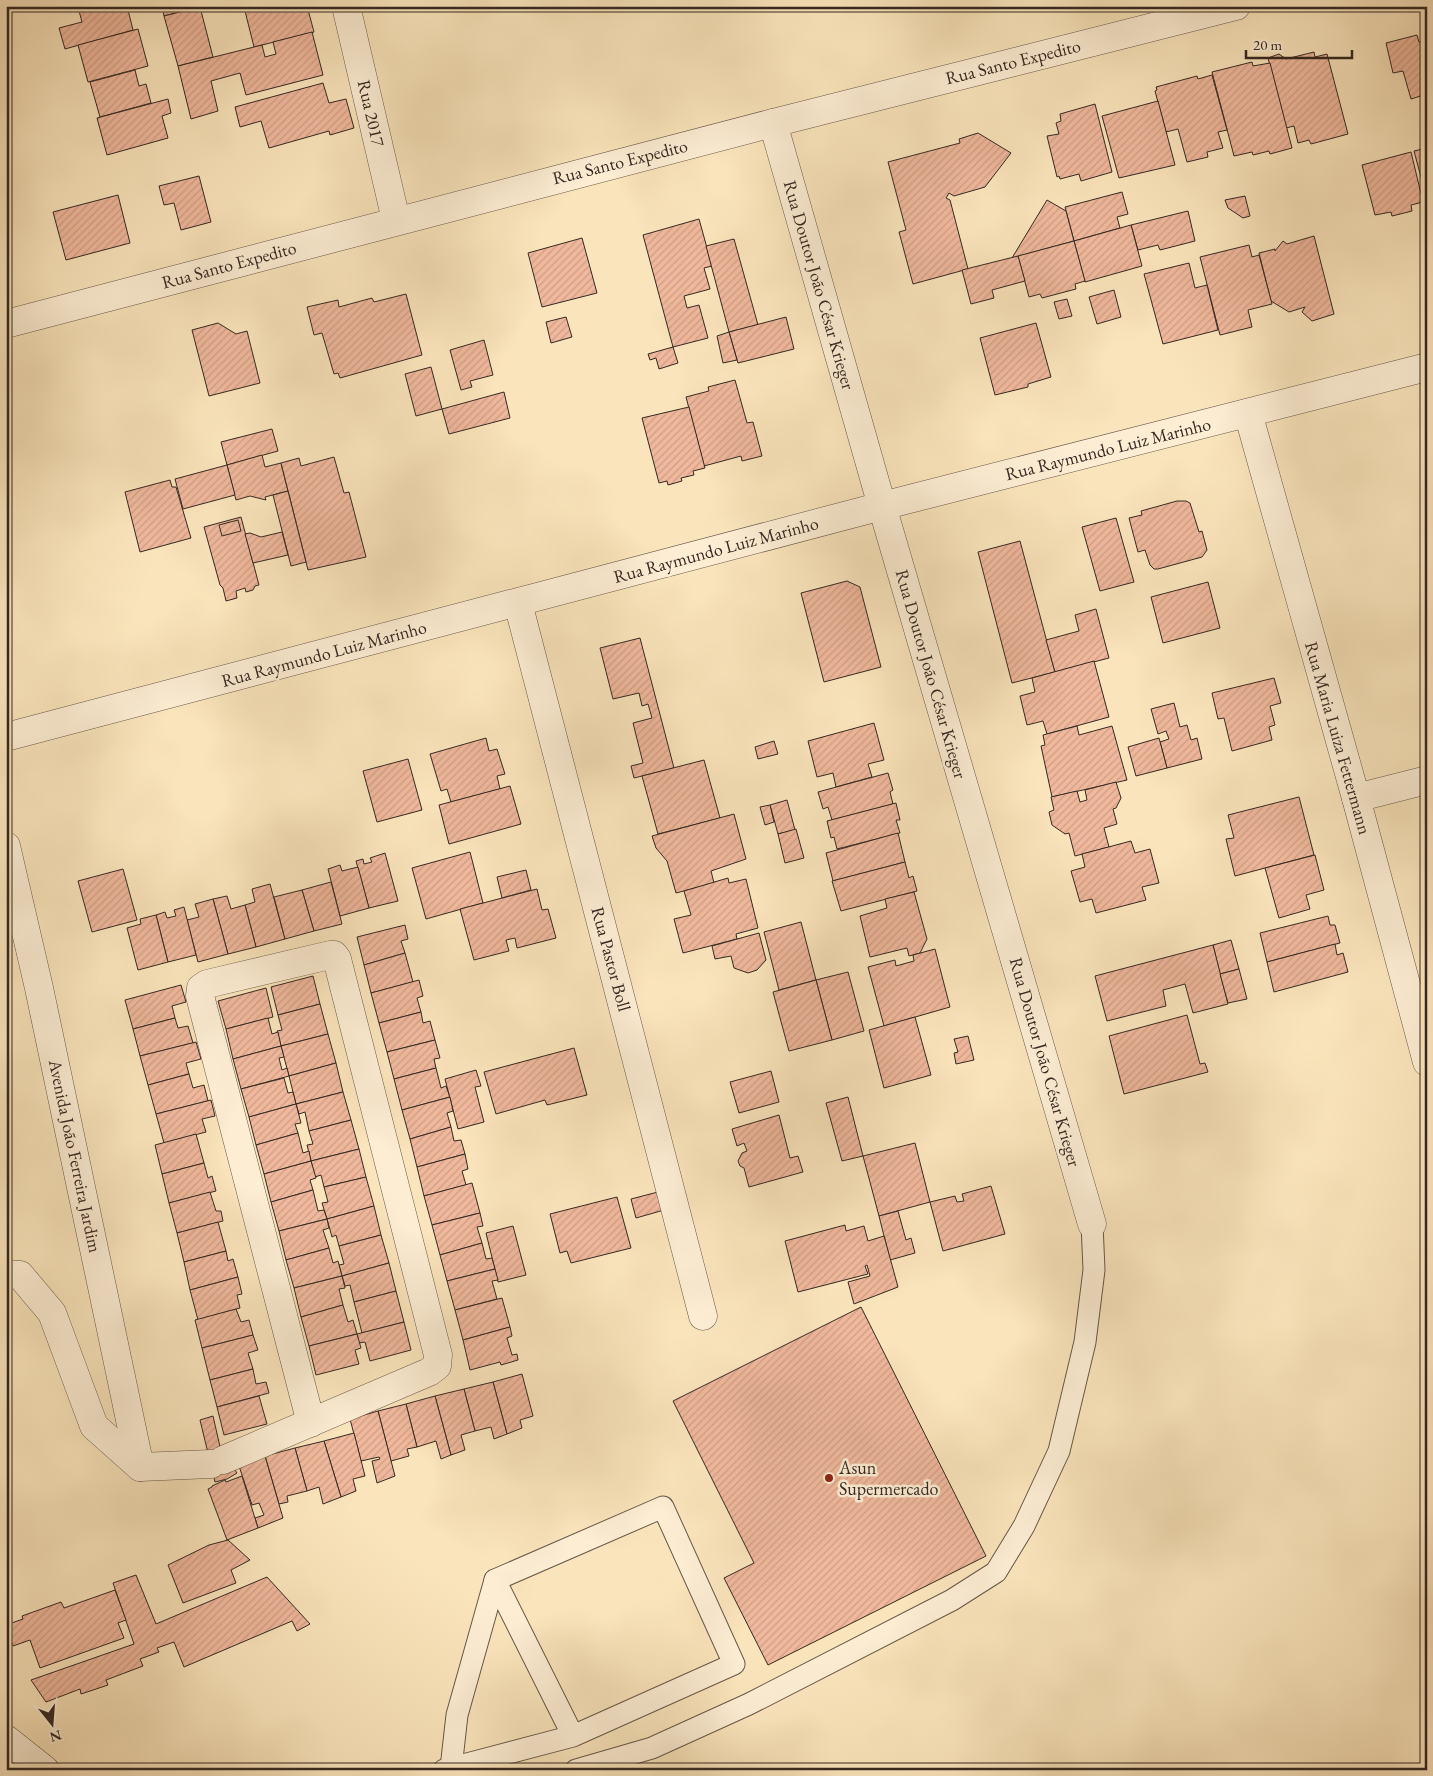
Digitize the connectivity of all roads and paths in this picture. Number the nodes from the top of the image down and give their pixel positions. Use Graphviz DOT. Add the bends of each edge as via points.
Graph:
graph roads {
  1 [pos="346,6"];
  2 [pos="1236,6"];
  3 [pos="774,123"];
  4 [pos="396,220"];
  5 [pos="6,324"];
  6 [pos="1427,366"];
  7 [pos="1248,413"];
  8 [pos="882,506"];
  9 [pos="518,603"];
  10 [pos="6,737"];
  11 [pos="1427,780"];
  12 [pos="1356,798"];
  13 [pos="6,846"];
  14 [pos="1427,1062"];
  15 [pos="1092,1224"];
  16 [pos="6,1274"];
  17 [pos="704,1316"];
  18 [pos="312,1423"];
  19 [pos="140,1467"];
  20 [pos="495,1580"];
  21 [pos="573,1736"];
  22 [pos="6,1739"];
  23 [pos="6,1761"];
  24 [pos="455,1769"];
  25 [pos="25,1770"];
  26 [pos="45,1770"];
  27 [pos="576,1770"];
  1 -- 4 [label="street, Rua 2017"];
  2 -- 3 [label="street, Rua Santo Expedito"];
  3 -- 4 [label="street, Rua Santo Expedito"];
  3 -- 8 [label="street, Rua Doutor João César Krieger"];
  4 -- 5 [label="street, Rua Santo Expedito"];
  6 -- 7 [label="street, Rua Raymundo Luiz Marinho"];
  7 -- 8 [label="street, Rua Raymundo Luiz Marinho"];
  7 -- 12 [label="street, Rua Maria Luiza Fettermann"];
  8 -- 9 [label="street, Rua Raymundo Luiz Marinho"];
  8 -- 15 [label="street, Rua Doutor João César Krieger"];
  9 -- 10 [label="street, Rua Raymundo Luiz Marinho"];
  9 -- 17 [label="street, Rua Pastor Boll"];
  11 -- 12 [label="street"];
  12 -- 14 [label="street, Rua Maria Luiza Fettermann"];
  13 -- 19 [label="street, Avenida João Ferreira Jardim"];
  15 -- 27 [label="lane" via="1094,1270 1085,1342 1059,1451 1024,1526 996,1572 952,1600 749,1704 652,1748"];
  16 -- 19 [label="street" via="20,1275 52,1313 94,1426"];
  18 -- 18 [label="street" via="200,996 201,988 207,984 330,954 337,959 438,1355 437,1366 429,1372"];
  18 -- 19 [label="street" via="217,1462"];
  20 -- 21 [label="lane"];
  20 -- 21 [label="lane" via="664,1507 734,1664"];
  20 -- 24 [label="lane" via="457,1715"];
  21 -- 24 [label="lane"];
  22 -- 26 [label="street"];
  23 -- 25 [label="street"];
}
